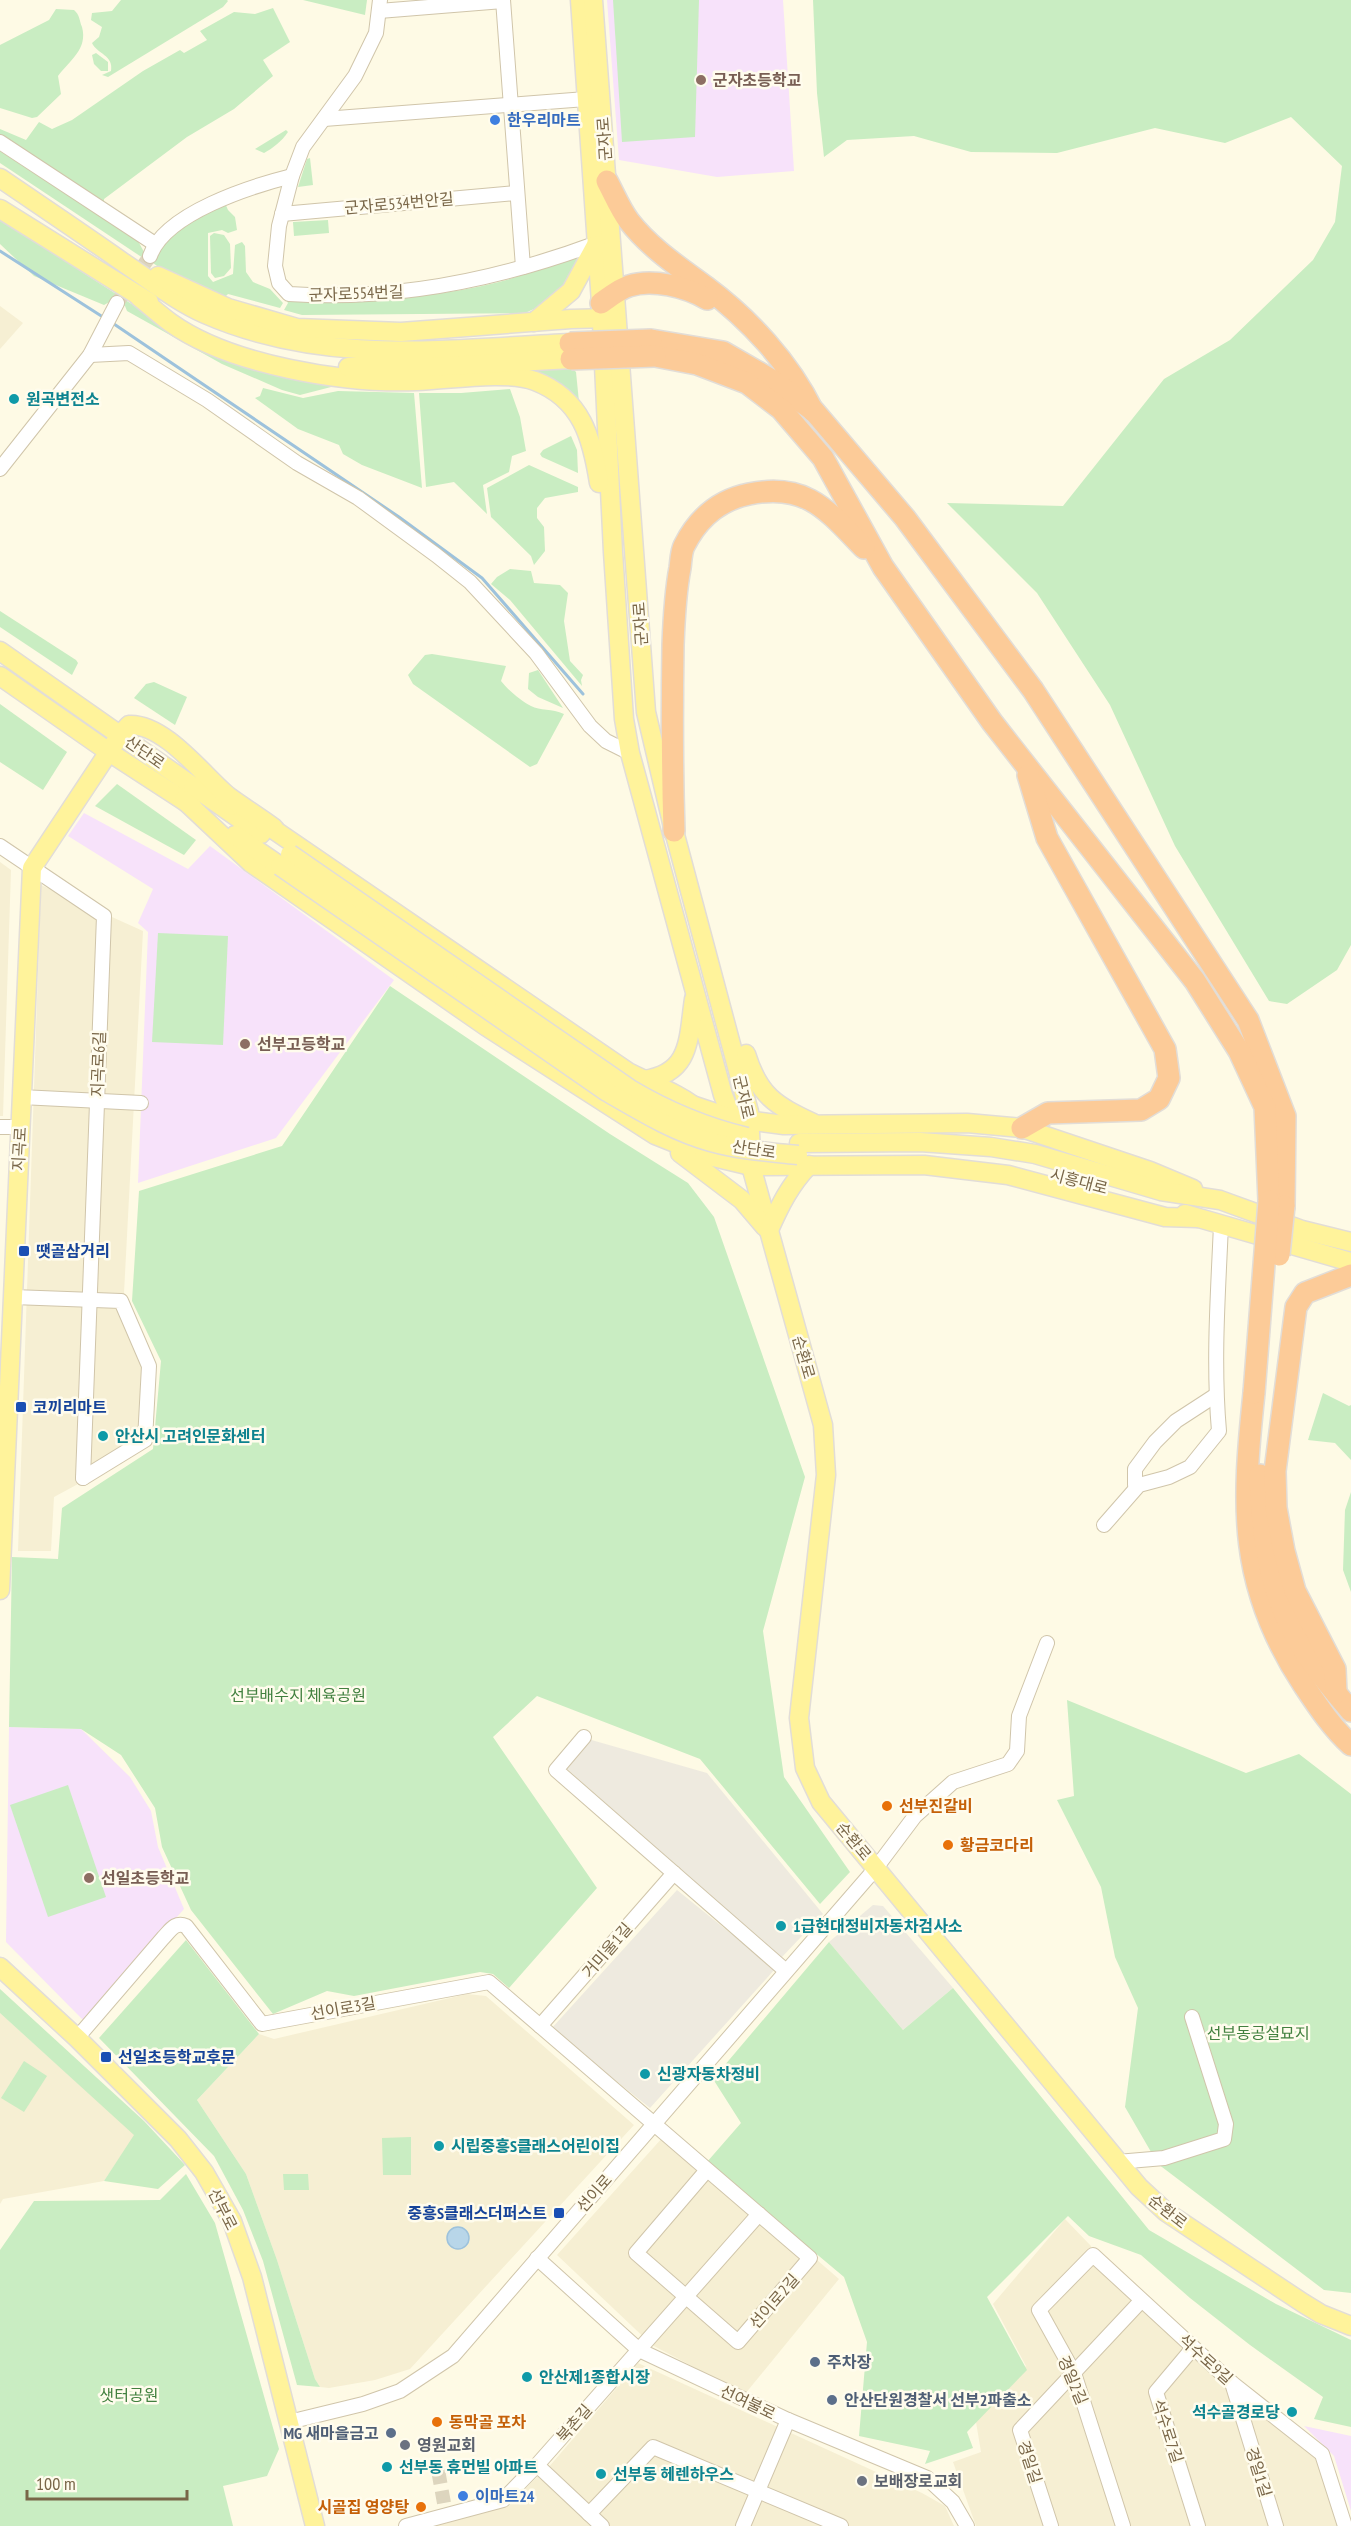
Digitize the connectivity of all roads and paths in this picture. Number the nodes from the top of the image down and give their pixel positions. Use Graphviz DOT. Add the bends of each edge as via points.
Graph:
graph roads {
  1 [pos="503,0"];
  2 [pos="580,0"];
  3 [pos="593,0"];
  4 [pos="379,5"];
  5 [pos="586,99"];
  6 [pos="510,105"];
  7 [pos="324,119"];
  8 [pos="0,142"];
  9 [pos="292,176"];
  10 [pos="0,178"];
  11 [pos="607,181"];
  12 [pos="516,192"];
  13 [pos="0,209"];
  14 [pos="282,214"];
  15 [pos="597,243"];
  16 [pos="126,264"];
  17 [pos="523,267"];
  18 [pos="139,297"];
  19 [pos="115,306"];
  20 [pos="609,308"];
  21 [pos="739,317"];
  22 [pos="534,322"];
  23 [pos="653,348"];
  24 [pos="571,351"];
  25 [pos="90,355"];
  26 [pos="814,411"];
  27 [pos="0,470"];
  28 [pos="613,552"];
  29 [pos="883,567"];
  30 [pos="0,651"];
  31 [pos="0,676"];
  32 [pos="120,735"];
  33 [pos="108,752"];
  34 [pos="630,753"];
  35 [pos="1024,763"];
  36 [pos="188,793"];
  37 [pos="274,828"];
  38 [pos="674,831"];
  39 [pos="0,846"];
  40 [pos="32,868"];
  41 [pos="712,974"];
  42 [pos="695,991"];
  43 [pos="738,1072"];
  44 [pos="718,1077"];
  45 [pos="644,1080"];
  46 [pos="21,1097"];
  47 [pos="97,1101"];
  48 [pos="141,1103"];
  49 [pos="690,1104"];
  50 [pos="731,1118"];
  51 [pos="750,1120"];
  52 [pos="814,1125"];
  53 [pos="0,1127"];
  54 [pos="20,1127"];
  55 [pos="1022,1128"];
  56 [pos="652,1133"];
  57 [pos="675,1143"];
  58 [pos="802,1155"];
  59 [pos="751,1166"];
  60 [pos="1158,1197"];
  61 [pos="1220,1200"];
  62 [pos="1276,1203"];
  63 [pos="1197,1218"];
  64 [pos="1221,1225"];
  65 [pos="768,1230"];
  66 [pos="1351,1242"];
  67 [pos="1351,1262"];
  68 [pos="1351,1275"];
  69 [pos="13,1297"];
  70 [pos="90,1300"];
  71 [pos="5,1347"];
  72 [pos="1216,1395"];
  73 [pos="1261,1395"];
  74 [pos="1135,1485"];
  75 [pos="1104,1525"];
  76 [pos="1,1532"];
  77 [pos="0,1590"];
  78 [pos="1047,1643"];
  79 [pos="1336,1693"];
  80 [pos="1351,1712"];
  81 [pos="584,1737"];
  82 [pos="1351,1745"];
  83 [pos="876,1868"];
  84 [pos="674,1873"];
  85 [pos="0,1967"];
  86 [pos="786,1971"];
  87 [pos="1192,2018"];
  88 [pos="540,2026"];
  89 [pos="77,2038"];
  90 [pos="653,2125"];
  91 [pos="1117,2162"];
  92 [pos="707,2170"];
  93 [pos="759,2214"];
  94 [pos="1093,2255"];
  95 [pos="537,2258"];
  96 [pos="686,2297"];
  97 [pos="1141,2301"];
  98 [pos="1351,2326"];
  99 [pos="1193,2348"];
  100 [pos="639,2350"];
  101 [pos="1074,2373"];
  102 [pos="1232,2383"];
  103 [pos="788,2420"];
  104 [pos="289,2422"];
  105 [pos="537,2465"];
  106 [pos="758,2491"];
  107 [pos="589,2514"];
  108 [pos="1194,2525"];
  109 [pos="315,2526"];
  110 [pos="406,2526"];
  111 [pos="602,2526"];
  112 [pos="742,2526"];
  113 [pos="841,2526"];
  114 [pos="967,2526"];
  115 [pos="1051,2526"];
  116 [pos="1123,2526"];
  117 [pos="1276,2526"];
  118 [pos="1345,2526"];
  1 -- 4 [label="street"];
  1 -- 6 [label="street"];
  2 -- 5 [label="main road, 군자로"];
  3 -- 11 [label="main road, 군자로"];
  4 -- 7 [label="street, 군자로554번길" via="376,33 355,76"];
  5 -- 6 [label="street"];
  5 -- 15 [label="main road, 군자로"];
  6 -- 7 [label="street"];
  6 -- 12 [label="street"];
  7 -- 9 [label="street, 군자로554번길" via="303,147"];
  8 -- 9 [label="street" via="153,250 206,205"];
  9 -- 14 [label="street, 군자로554번길"];
  10 -- 16 [label="main road"];
  11 -- 20 [label="main road, 군자로"];
  11 -- 21 [label="highway" via="640,234"];
  12 -- 14 [label="street, 군자로534번안길"];
  12 -- 17 [label="street"];
  13 -- 18 [label="main road"];
  14 -- 17 [label="street, 군자로554번길" via="275,266 279,283 289,294 363,296 438,288"];
  15 -- 17 [label="street, 군자로554번길"];
  15 -- 20 [label="main road, 군자로"];
  15 -- 22 [label="main road" via="571,291"];
  16 -- 22 [label="main road" via="228,308 297,328 401,332"];
  16 -- 24 [label="main road" via="204,314 253,331 323,347"];
  18 -- 24 [label="main road" via="227,339 302,360 352,367 428,367"];
  18 -- 28 [label="main road" via="172,324 199,338 285,368 380,380 515,377 550,388 582,418 595,456"];
  19 -- 25 [label="street"];
  20 -- 21 [label="highway" via="630,285 648,284 694,291"];
  20 -- 22 [label="main road"];
  20 -- 28 [label="main road, 군자로"];
  20 -- 38 [label="main road, 군자로" via="646,712"];
  21 -- 26 [label="highway" via="772,348 800,384"];
  23 -- 24 [label="highway, bridge"];
  23 -- 26 [label="highway" via="723,352"];
  23 -- 29 [label="highway" via="747,383 781,409 823,458"];
  25 -- 27 [label="street"];
  25 -- 34 [label="street" via="129,353 207,400 297,463 358,498 428,549 470,582 536,653 590,726 606,741"];
  26 -- 62 [label="highway" via="905,518 1033,690 1248,1020 1285,1116"];
  28 -- 34 [label="main road, 군자로" via="624,719"];
  29 -- 35 [label="highway"];
  29 -- 38 [label="highway" via="834,515 806,497 761,491 735,496 711,509 684,546 674,600"];
  30 -- 32 [label="main road, 산단로"];
  31 -- 33 [label="main road, 산단로"];
  32 -- 33 [label="main road"];
  32 -- 36 [label="main road, 산단로"];
  32 -- 37 [label="main road" via="129,725 140,724 164,738 228,796"];
  33 -- 36 [label="main road, 산단로"];
  33 -- 40 [label="main road"];
  34 -- 42 [label="main road, 군자로"];
  35 -- 55 [label="highway" via="1047,838 1165,1049 1169,1078 1159,1099 1141,1110 1048,1113"];
  35 -- 62 [label="highway" via="1195,981 1239,1051 1265,1107"];
  36 -- 37 [label="main road"];
  36 -- 56 [label="main road" via="251,863 487,1027"];
  36 -- 58 [label="main road, 산단로, bridge" via="660,1107 712,1136 763,1142"];
  37 -- 45 [label="main road"];
  38 -- 41 [label="main road, 군자로"];
  39 -- 40 [label="street"];
  40 -- 46 [label="main road, 지곡로"];
  40 -- 47 [label="street, 지곡로6길" via="104,916"];
  41 -- 43 [label="main road, 군자로"];
  41 -- 52 [label="main road" via="734,1014 752,1076 768,1099"];
  42 -- 44 [label="main road, 군자로"];
  42 -- 45 [label="main road" via="690,1035 680,1062 668,1074"];
  43 -- 44 [label="main road" via="731,1083"];
  43 -- 51 [label="main road, 군자로"];
  44 -- 50 [label="main road, 군자로"];
  45 -- 49 [label="main road"];
  46 -- 47 [label="street"];
  46 -- 54 [label="main road, 지곡로"];
  47 -- 48 [label="street"];
  47 -- 70 [label="street, 지곡로6길"];
  49 -- 50 [label="main road"];
  49 -- 57 [label="main road" via="701,1112 705,1129 695,1143"];
  50 -- 51 [label="main road"];
  50 -- 59 [label="main road, 군자로"];
  51 -- 52 [label="main road"];
  51 -- 59 [label="main road, 군자로"];
  52 -- 55 [label="main road" via="967,1123"];
  52 -- 58 [label="main road" via="799,1130 793,1137 794,1157 801,1163"];
  53 -- 54 [label="street"];
  54 -- 69 [label="main road, 지곡로"];
  55 -- 61 [label="main road" via="1150,1171"];
  56 -- 57 [label="main road"];
  56 -- 65 [label="main road" via="742,1200"];
  57 -- 59 [label="main road"];
  58 -- 59 [label="main road"];
  58 -- 60 [label="main road, 시흥대로" via="920,1142 991,1148 1045,1157"];
  58 -- 63 [label="main road" via="854,1167 924,1165 1008,1175 1165,1217"];
  58 -- 65 [label="main road"];
  59 -- 65 [label="main road, 순환로"];
  60 -- 61 [label="main road, 시흥대로"];
  60 -- 63 [label="main road, 시흥대로"];
  61 -- 66 [label="main road, 시흥대로" via="1302,1230"];
  62 -- 73 [label="highway, bridge"];
  63 -- 64 [label="main road, 시흥대로"];
  64 -- 67 [label="main road, 시흥대로"];
  64 -- 72 [label="street"];
  65 -- 83 [label="main road, 순환로" via="823,1425 826,1475 801,1689 802,1752 821,1802"];
  68 -- 79 [label="highway" via="1305,1293 1296,1307 1275,1472 1276,1508 1294,1591 1335,1670"];
  69 -- 70 [label="street"];
  69 -- 71 [label="main road, 지곡로"];
  70 -- 70 [label="street, 지곡로6길" via="83,1478 145,1440 149,1366 121,1301"];
  71 -- 76 [label="main road, 지곡로"];
  72 -- 74 [label="street" via="1176,1421 1155,1442 1135,1469"];
  72 -- 75 [label="street" via="1219,1431 1210,1445 1190,1467 1139,1485"];
  73 -- 79 [label="highway" via="1261,1512 1267,1556 1282,1608 1305,1650"];
  73 -- 82 [label="highway" via="1248,1448 1246,1509 1250,1558 1264,1612 1295,1673"];
  76 -- 77 [label="main road, 지곡로"];
  78 -- 83 [label="street, 선이로" via="1018,1716 1017,1751 1008,1764 953,1782 915,1816"];
  79 -- 80 [label="highway"];
  81 -- 84 [label="street" via="556,1770"];
  83 -- 86 [label="street, 선이로"];
  83 -- 91 [label="main road, 순환로"];
  84 -- 86 [label="street"];
  84 -- 88 [label="street, 거미울1길"];
  85 -- 89 [label="main road, 선부로"];
  86 -- 90 [label="street, 선이로"];
  87 -- 91 [label="street" via="1226,2124 1224,2139 1164,2158"];
  88 -- 89 [label="street, 선이로3길" via="489,1982 262,2024 181,1924 163,1938"];
  88 -- 90 [label="street, 선이로3길"];
  89 -- 104 [label="main road, 선부로" via="178,2139 204,2172 232,2221 252,2277"];
  90 -- 92 [label="street, 선이로2길"];
  90 -- 95 [label="street, 선이로"];
  91 -- 98 [label="main road, 순환로" via="1166,2212 1303,2303"];
  92 -- 93 [label="street, 선이로2길"];
  92 -- 96 [label="street, 선이로2길" via="636,2253"];
  93 -- 96 [label="street"];
  93 -- 96 [label="street, 선이로2길" via="810,2258 738,2342"];
  94 -- 97 [label="street, 석수로9길"];
  94 -- 101 [label="street, 경일2길" via="1039,2310"];
  95 -- 100 [label="street, 선여불로"];
  95 -- 104 [label="street, 선이로" via="453,2356 422,2378 400,2391"];
  96 -- 100 [label="street, 북촌길"];
  97 -- 99 [label="street, 석수로9길"];
  97 -- 101 [label="street, 경일길"];
  99 -- 102 [label="street, 석수로9길"];
  99 -- 108 [label="street, 석수로7길" via="1156,2392"];
  100 -- 103 [label="street, 선여불로"];
  100 -- 105 [label="street, 북촌길"];
  101 -- 115 [label="street, 경일길" via="1020,2430"];
  101 -- 116 [label="street, 경일2길"];
  102 -- 117 [label="street, 경일1길"];
  102 -- 118 [label="street, 석수로9길" via="1322,2454"];
  103 -- 106 [label="street"];
  103 -- 114 [label="street, 선여불로" via="927,2478 953,2502"];
  104 -- 109 [label="main road, 선부로"];
  105 -- 107 [label="street"];
  105 -- 110 [label="street, 북촌길" via="503,2500 446,2510"];
  106 -- 107 [label="street" via="653,2447"];
  106 -- 112 [label="street"];
  106 -- 113 [label="street"];
  107 -- 111 [label="street"];
}
